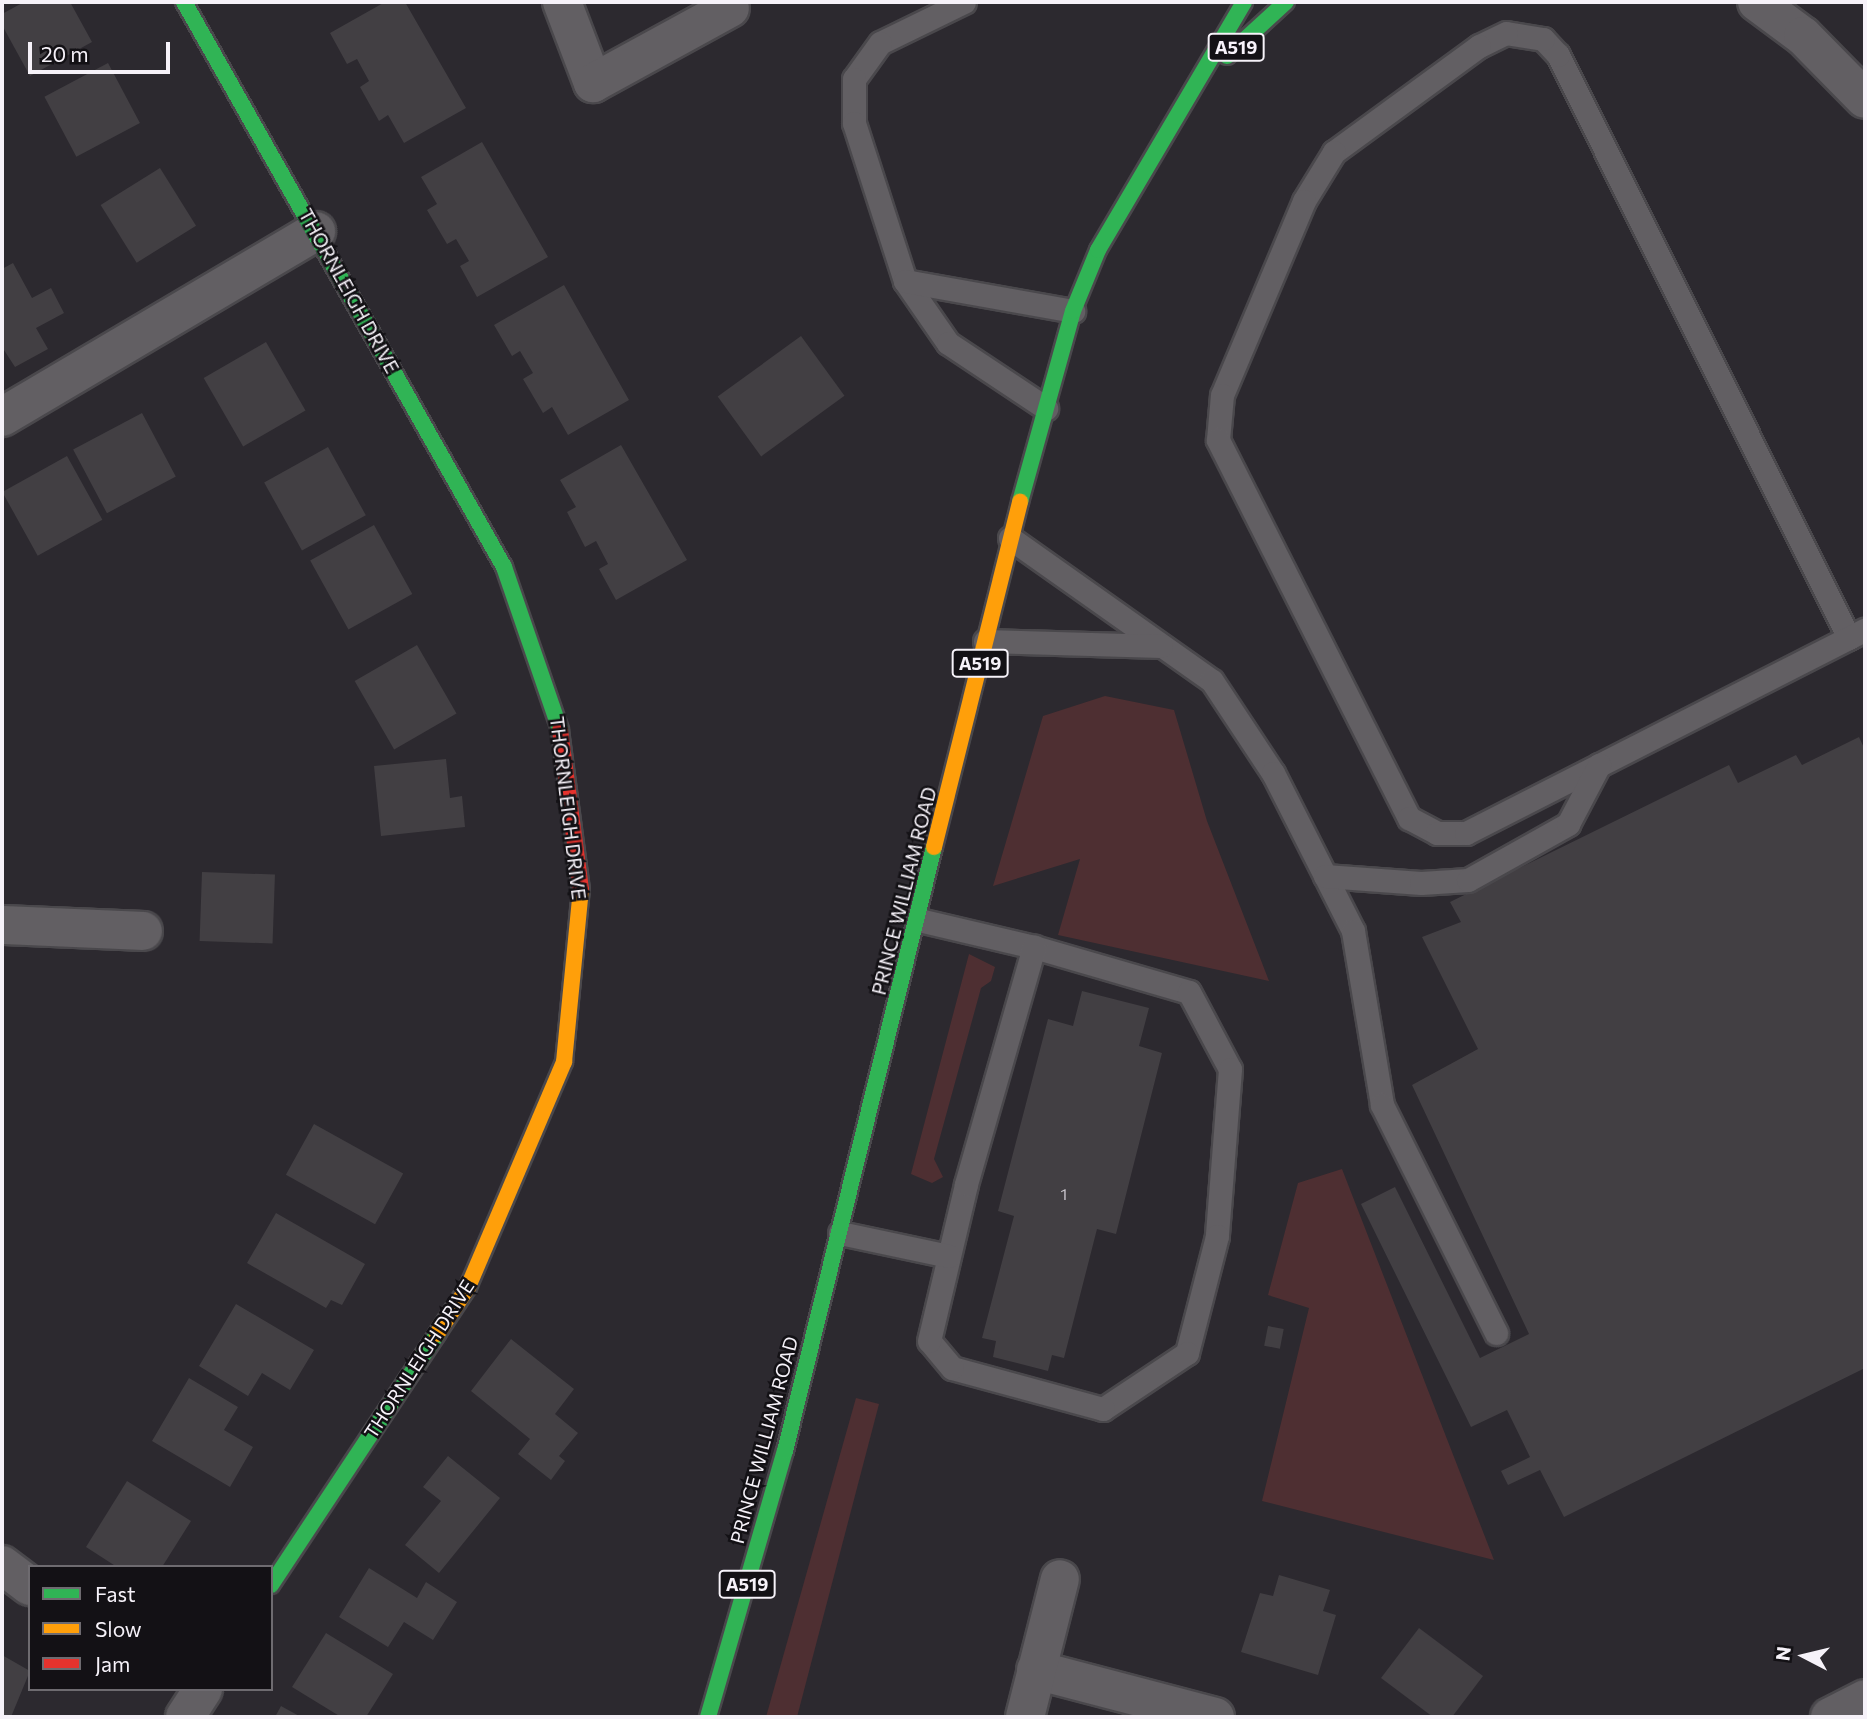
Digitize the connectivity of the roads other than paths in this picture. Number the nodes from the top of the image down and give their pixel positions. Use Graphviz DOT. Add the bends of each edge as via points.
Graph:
graph roads {
  1 [pos="184,2"];
  2 [pos="562,2"];
  3 [pos="964,2"];
  4 [pos="1244,2"];
  5 [pos="1286,2"];
  6 [pos="1757,2"];
  7 [pos="1779,2"];
  8 [pos="730,8"];
  9 [pos="1803,36"];
  10 [pos="1188,94"];
  11 [pos="1865,99"];
  12 [pos="316,231"];
  13 [pos="905,281"];
  14 [pos="1073,311"];
  15 [pos="1046,408"];
  16 [pos="2,417"];
  17 [pos="1010,538"];
  18 [pos="1857,634"];
  19 [pos="985,641"];
  20 [pos="1161,646"];
  21 [pos="1600,765"];
  22 [pos="1325,876"];
  23 [pos="919,920"];
  24 [pos="2,925"];
  25 [pos="143,931"];
  26 [pos="1034,947"];
  27 [pos="840,1233"];
  28 [pos="949,1256"];
  29 [pos="1496,1333"];
  30 [pos="2,1565"];
  31 [pos="1060,1579"];
  32 [pos="273,1582"];
  33 [pos="28,1584"];
  34 [pos="1037,1670"];
  35 [pos="1865,1699"];
  36 [pos="708,1717"];
  37 [pos="1025,1717"];
  38 [pos="1215,1717"];
  39 [pos="1830,1717"];
  1 -- 12 [label="main road, THORNLEIGH DRIVE"];
  2 -- 8 [label="street" via="593,83"];
  3 -- 13 [label="lane" via="880,43 854,79 854,123"];
  4 -- 10 [label="main road, PRINCE WILLIAM ROAD / A519"];
  5 -- 10 [label="main road, PRINCE WILLIAM ROAD / A519"];
  6 -- 9 [label="street"];
  7 -- 9 [label="street"];
  9 -- 11 [label="street"];
  10 -- 14 [label="main road, PRINCE WILLIAM ROAD / A519" via="1098,250"];
  12 -- 16 [label="street"];
  12 -- 32 [label="main road, THORNLEIGH DRIVE" via="504,567 558,714 583,895 564,1062 468,1287"];
  13 -- 14 [label="lane"];
  13 -- 15 [label="lane" via="948,343"];
  14 -- 15 [label="main road, PRINCE WILLIAM ROAD / A519"];
  15 -- 17 [label="main road, PRINCE WILLIAM ROAD / A519"];
  17 -- 19 [label="main road, PRINCE WILLIAM ROAD / A519"];
  17 -- 20 [label="lane"];
  18 -- 21 [label="lane"];
  18 -- 21 [label="lane" via="1558,55 1543,39 1506,33 1479,46 1354,132 1317,175 1222,395 1218,440 1409,818 1437,833 1466,833"];
  19 -- 20 [label="lane"];
  19 -- 23 [label="main road, PRINCE WILLIAM ROAD / A519"];
  20 -- 22 [label="lane" via="1212,681 1273,773"];
  21 -- 22 [label="lane" via="1568,824 1468,880 1421,883"];
  22 -- 29 [label="lane" via="1353,931 1382,1105"];
  23 -- 26 [label="lane"];
  23 -- 27 [label="main road, PRINCE WILLIAM ROAD / A519"];
  24 -- 25 [label="street"];
  26 -- 28 [label="lane"];
  26 -- 28 [label="lane" via="1189,992 1230,1069 1217,1236 1187,1353 1103,1409 952,1368 929,1341"];
  27 -- 28 [label="lane"];
  27 -- 36 [label="main road, PRINCE WILLIAM ROAD / A519" via="785,1451"];
  30 -- 33 [label="street"];
  31 -- 34 [label="street"];
  34 -- 37 [label="street"];
  34 -- 38 [label="street"];
  35 -- 39 [label="street"];
}
